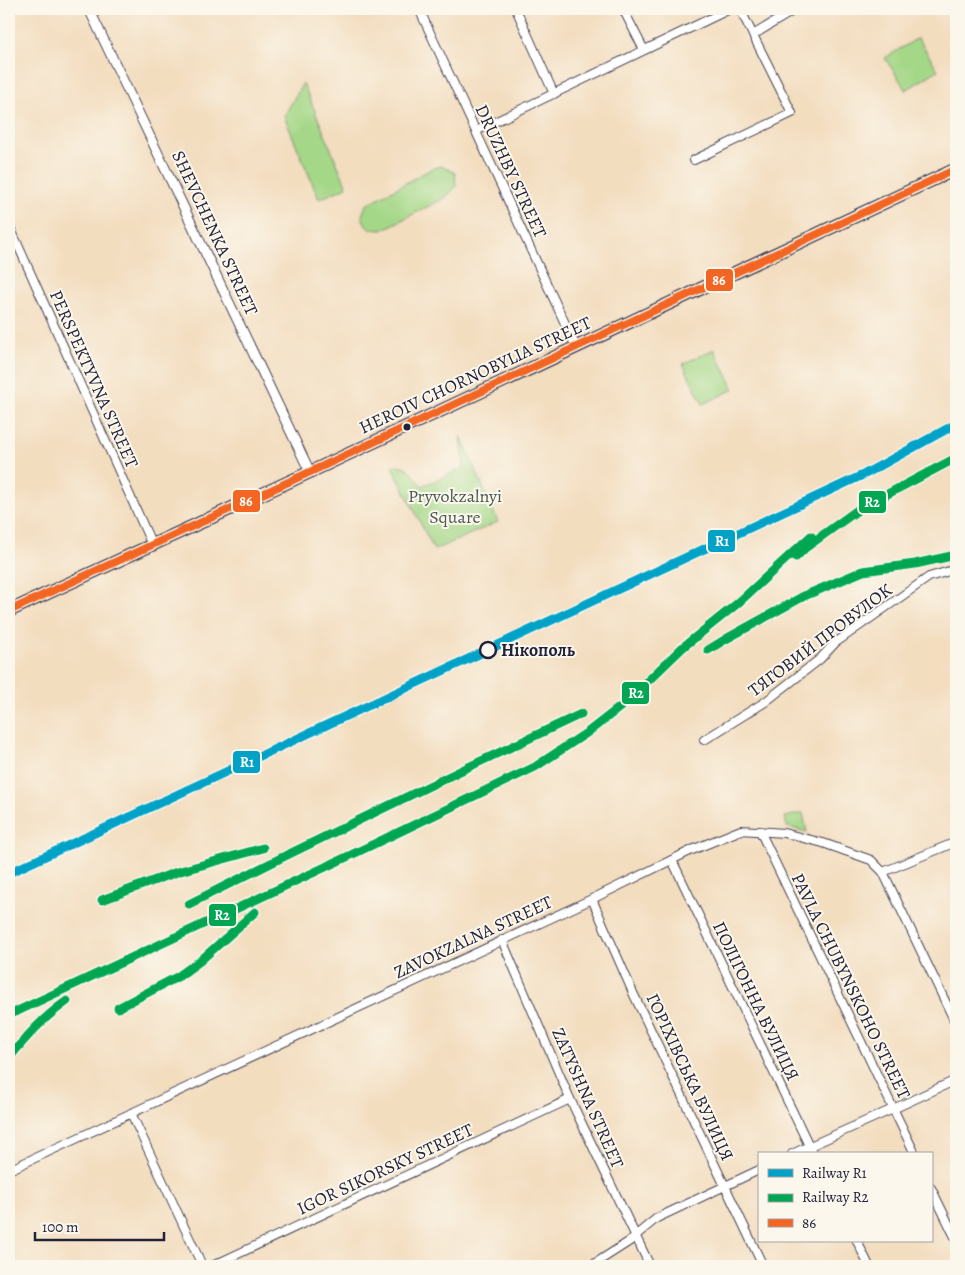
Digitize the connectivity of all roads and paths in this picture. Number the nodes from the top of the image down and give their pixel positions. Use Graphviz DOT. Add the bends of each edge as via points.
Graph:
graph roads {
  1 [pos="90,9"];
  2 [pos="419,9"];
  3 [pos="516,9"];
  4 [pos="624,9"];
  5 [pos="730,9"];
  6 [pos="740,9"];
  7 [pos="796,9"];
  8 [pos="753,34"];
  9 [pos="644,50"];
  10 [pos="554,94"];
  11 [pos="476,131"];
  12 [pos="694,160"];
  13 [pos="956,169"];
  14 [pos="9,225"];
  15 [pos="576,346"];
  16 [pos="310,472"];
  17 [pos="152,545"];
  18 [pos="956,569"];
  19 [pos="9,611"];
  20 [pos="704,740"];
  21 [pos="760,831"];
  22 [pos="956,842"];
  23 [pos="672,860"];
  24 [pos="882,872"];
  25 [pos="592,899"];
  26 [pos="502,940"];
  27 [pos="956,1024"];
  28 [pos="956,1080"];
  29 [pos="570,1099"];
  30 [pos="893,1109"];
  31 [pos="131,1113"];
  32 [pos="809,1146"];
  33 [pos="796,1152"];
  34 [pos="812,1152"];
  35 [pos="914,1152"];
  36 [pos="9,1170"];
  37 [pos="758,1170"];
  38 [pos="724,1186"];
  39 [pos="932,1190"];
  40 [pos="635,1236"];
  41 [pos="956,1239"];
  42 [pos="857,1242"];
  43 [pos="201,1266"];
  44 [pos="212,1266"];
  45 [pos="591,1266"];
  46 [pos="650,1266"];
  47 [pos="763,1266"];
  48 [pos="869,1266"];
  1 -- 16 [label="street, SHEVCHENKA STREET"];
  2 -- 11 [label="street, DRUZHBY STREET"];
  3 -- 10 [label="street"];
  4 -- 9 [label="street"];
  5 -- 9 [label="street"];
  6 -- 8 [label="street"];
  7 -- 8 [label="street"];
  8 -- 12 [label="street" via="792,113"];
  9 -- 10 [label="street"];
  10 -- 11 [label="street"];
  11 -- 15 [label="street, DRUZHBY STREET"];
  13 -- 15 [label="main road, HEROIV CHORNOBYLIA STREET"];
  14 -- 17 [label="street, PERSPEKTYVNA STREET"];
  15 -- 16 [label="main road, HEROIV CHORNOBYLIA STREET"];
  16 -- 17 [label="main road, HEROIV CHORNOBYLIA STREET"];
  17 -- 19 [label="main road, HEROIV CHORNOBYLIA STREET"];
  18 -- 20 [label="street, ТЯГОВИЙ ПРОВУЛОК" via="928,578 835,643 820,659 765,702"];
  21 -- 23 [label="street, ZAVOKZALNA STREET" via="741,830"];
  21 -- 24 [label="street, ZAVOKZALNA STREET" via="784,832 823,842 871,860"];
  21 -- 30 [label="street, PAVLA CHUBYNSKOHO STREET"];
  22 -- 24 [label="street"];
  23 -- 25 [label="street, ZAVOKZALNA STREET"];
  23 -- 32 [label="street, ПОЛІГОННА ВУЛИЦЯ"];
  24 -- 27 [label="street"];
  25 -- 26 [label="street, ZAVOKZALNA STREET"];
  25 -- 38 [label="street, ГОРІХІВСЬКА ВУЛИЦЯ"];
  26 -- 29 [label="street, ZATYSHNA STREET"];
  26 -- 31 [label="street, ZAVOKZALNA STREET"];
  28 -- 30 [label="street"];
  29 -- 40 [label="street, ZATYSHNA STREET"];
  29 -- 44 [label="street, IGOR SIKORSKY STREET"];
  30 -- 32 [label="street"];
  30 -- 35 [label="street, PAVLA CHUBYNSKOHO STREET"];
  31 -- 36 [label="street, ZAVOKZALNA STREET"];
  31 -- 43 [label="street"];
  32 -- 33 [label="street"];
  32 -- 34 [label="street, ПОЛІГОННА ВУЛИЦЯ"];
  37 -- 38 [label="street"];
  38 -- 40 [label="street" via="657,1218"];
  38 -- 47 [label="street, ГОРІХІВСЬКА ВУЛИЦЯ"];
  39 -- 41 [label="street"];
  40 -- 45 [label="street"];
  40 -- 46 [label="street, ZATYSHNA STREET"];
  42 -- 48 [label="street"];
}
